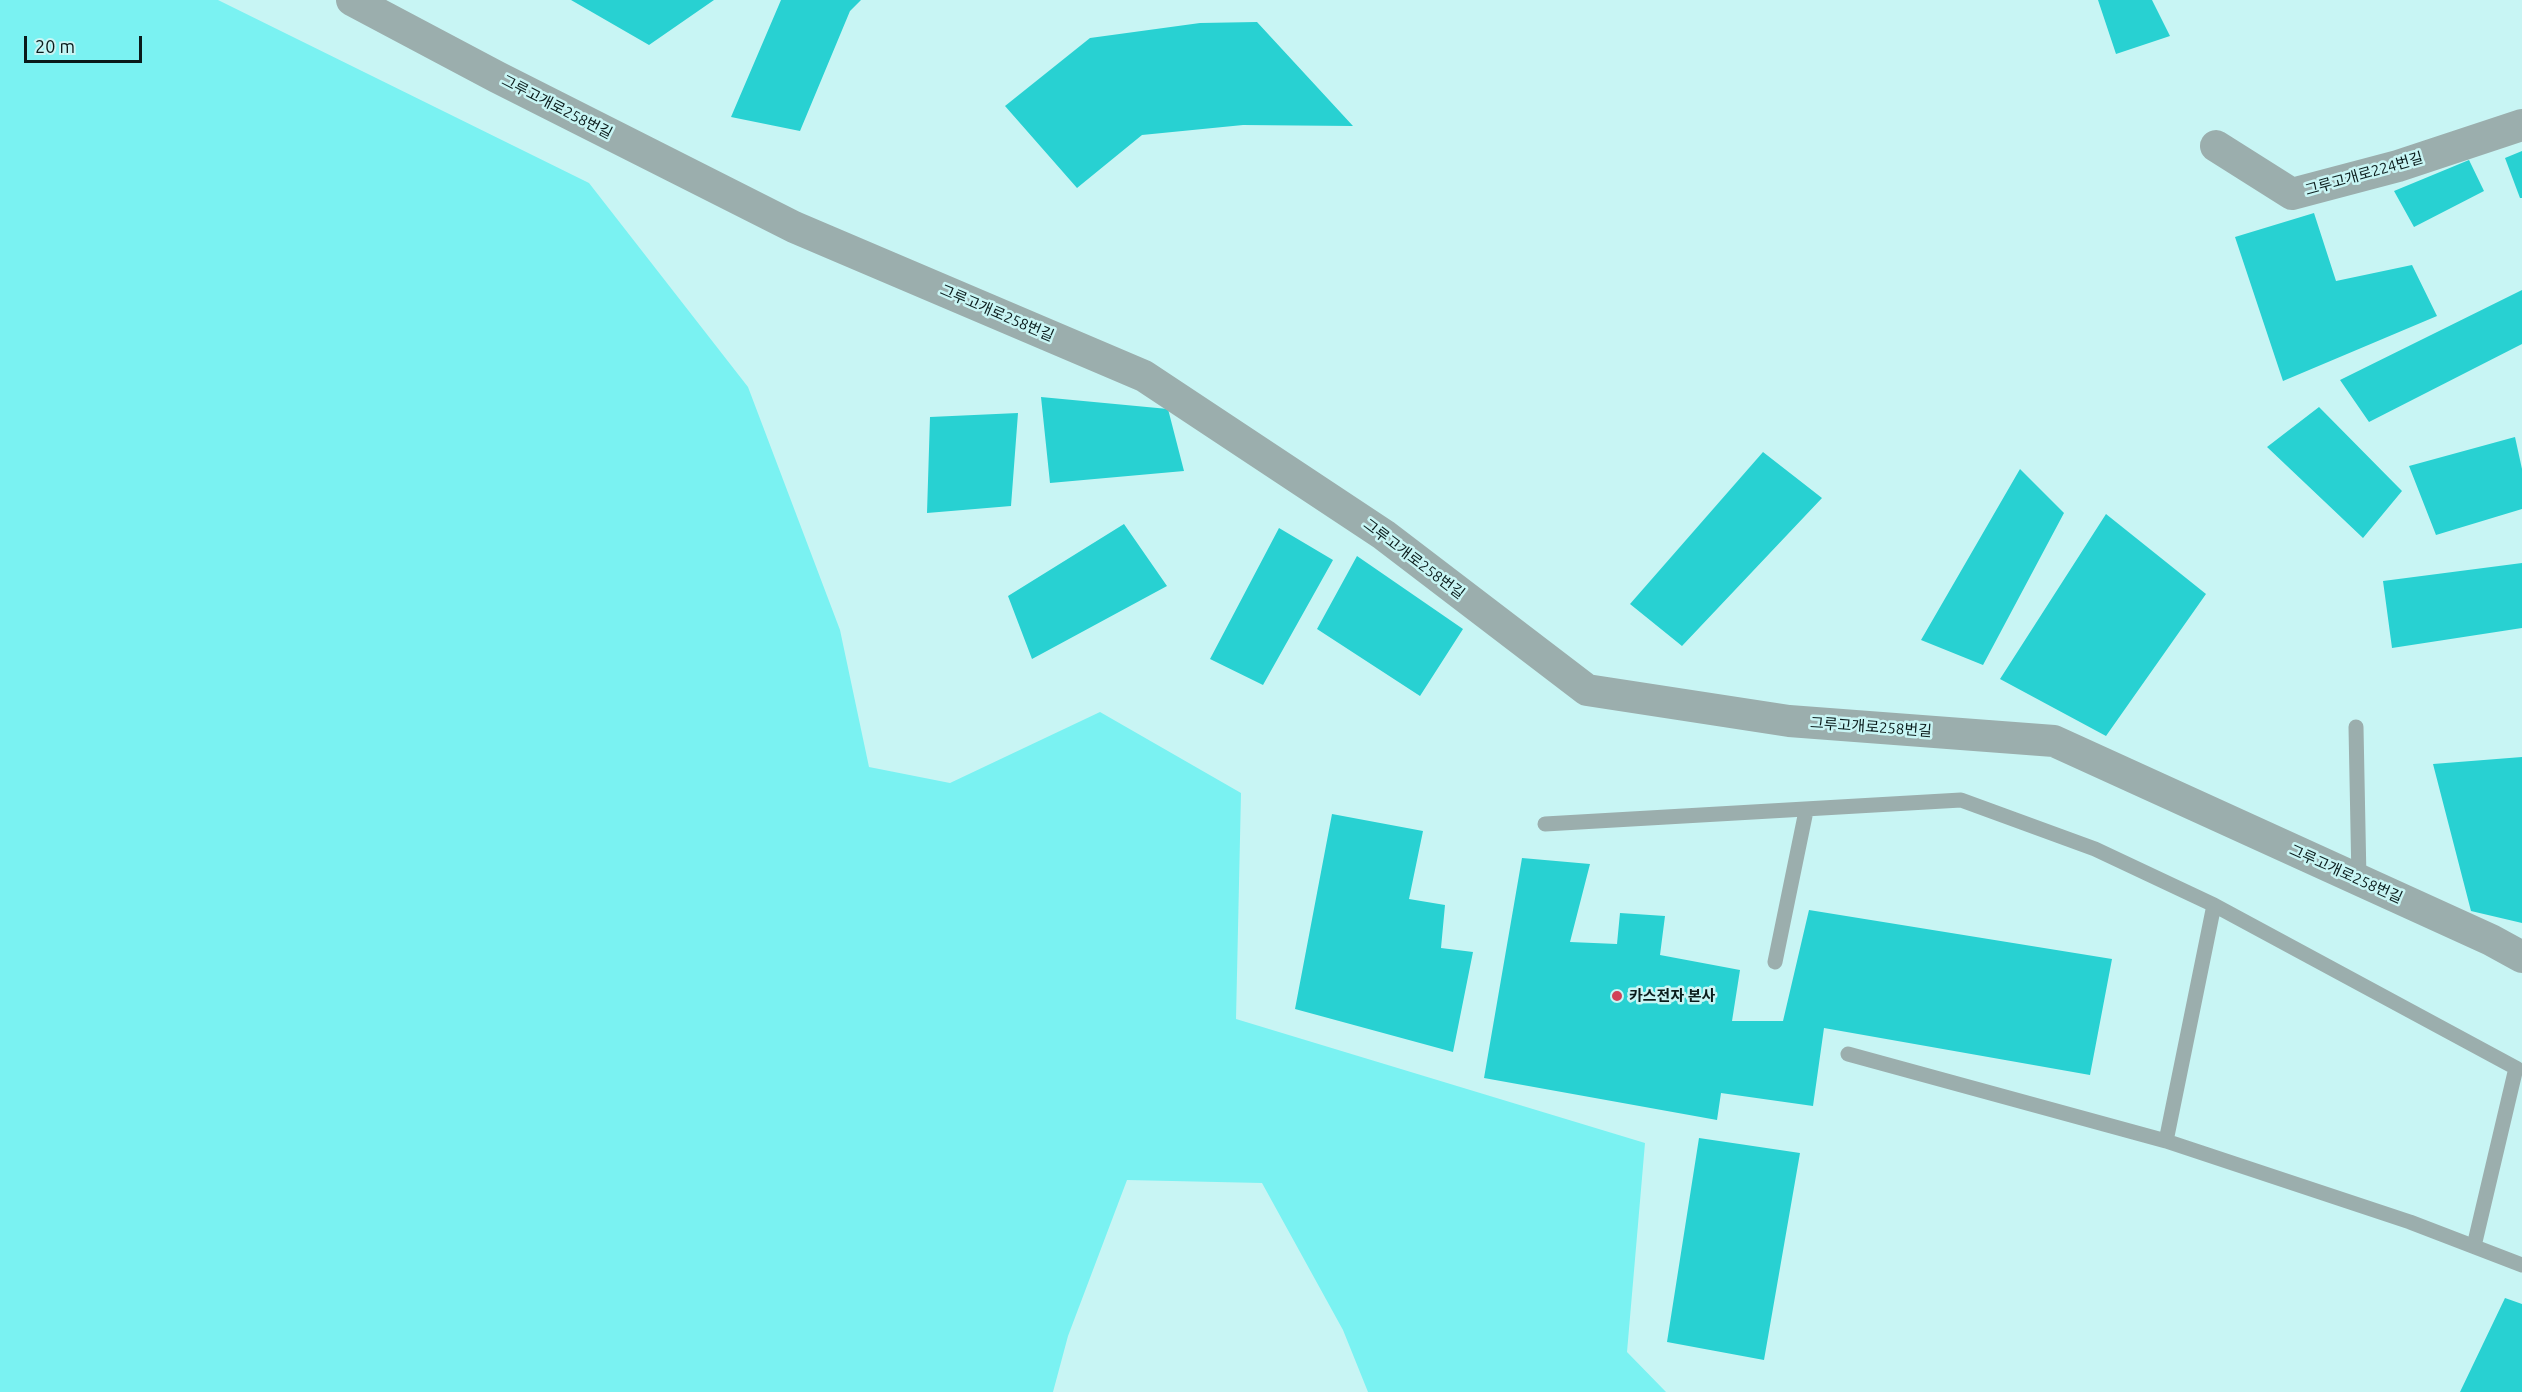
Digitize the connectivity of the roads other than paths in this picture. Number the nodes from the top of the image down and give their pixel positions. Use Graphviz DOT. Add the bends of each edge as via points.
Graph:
graph roads {
  1 [pos="352,0"];
  2 [pos="2522,124"];
  3 [pos="2216,146"];
  4 [pos="2356,727"];
  5 [pos="1806,811"];
  6 [pos="1545,825"];
  7 [pos="2359,880"];
  8 [pos="2214,905"];
  9 [pos="2522,957"];
  10 [pos="1775,962"];
  11 [pos="1848,1054"];
  12 [pos="2166,1141"];
  13 [pos="2474,1246"];
  14 [pos="2522,1265"];
  1 -- 7 [label="street, 그루고개로258번길" via="496,77 794,226 1144,376 1384,535 1587,690 1789,721 2054,741"];
  2 -- 3 [label="street, 그루고개로224번길" via="2398,166 2292,194"];
  4 -- 7 [label="lane"];
  5 -- 6 [label="lane"];
  5 -- 8 [label="lane" via="1961,800 2095,849"];
  5 -- 10 [label="lane"];
  7 -- 9 [label="street, 그루고개로258번길"];
  8 -- 12 [label="lane"];
  8 -- 13 [label="lane" via="2516,1068"];
  11 -- 12 [label="lane"];
  12 -- 13 [label="lane"];
  13 -- 14 [label="lane"];
}
